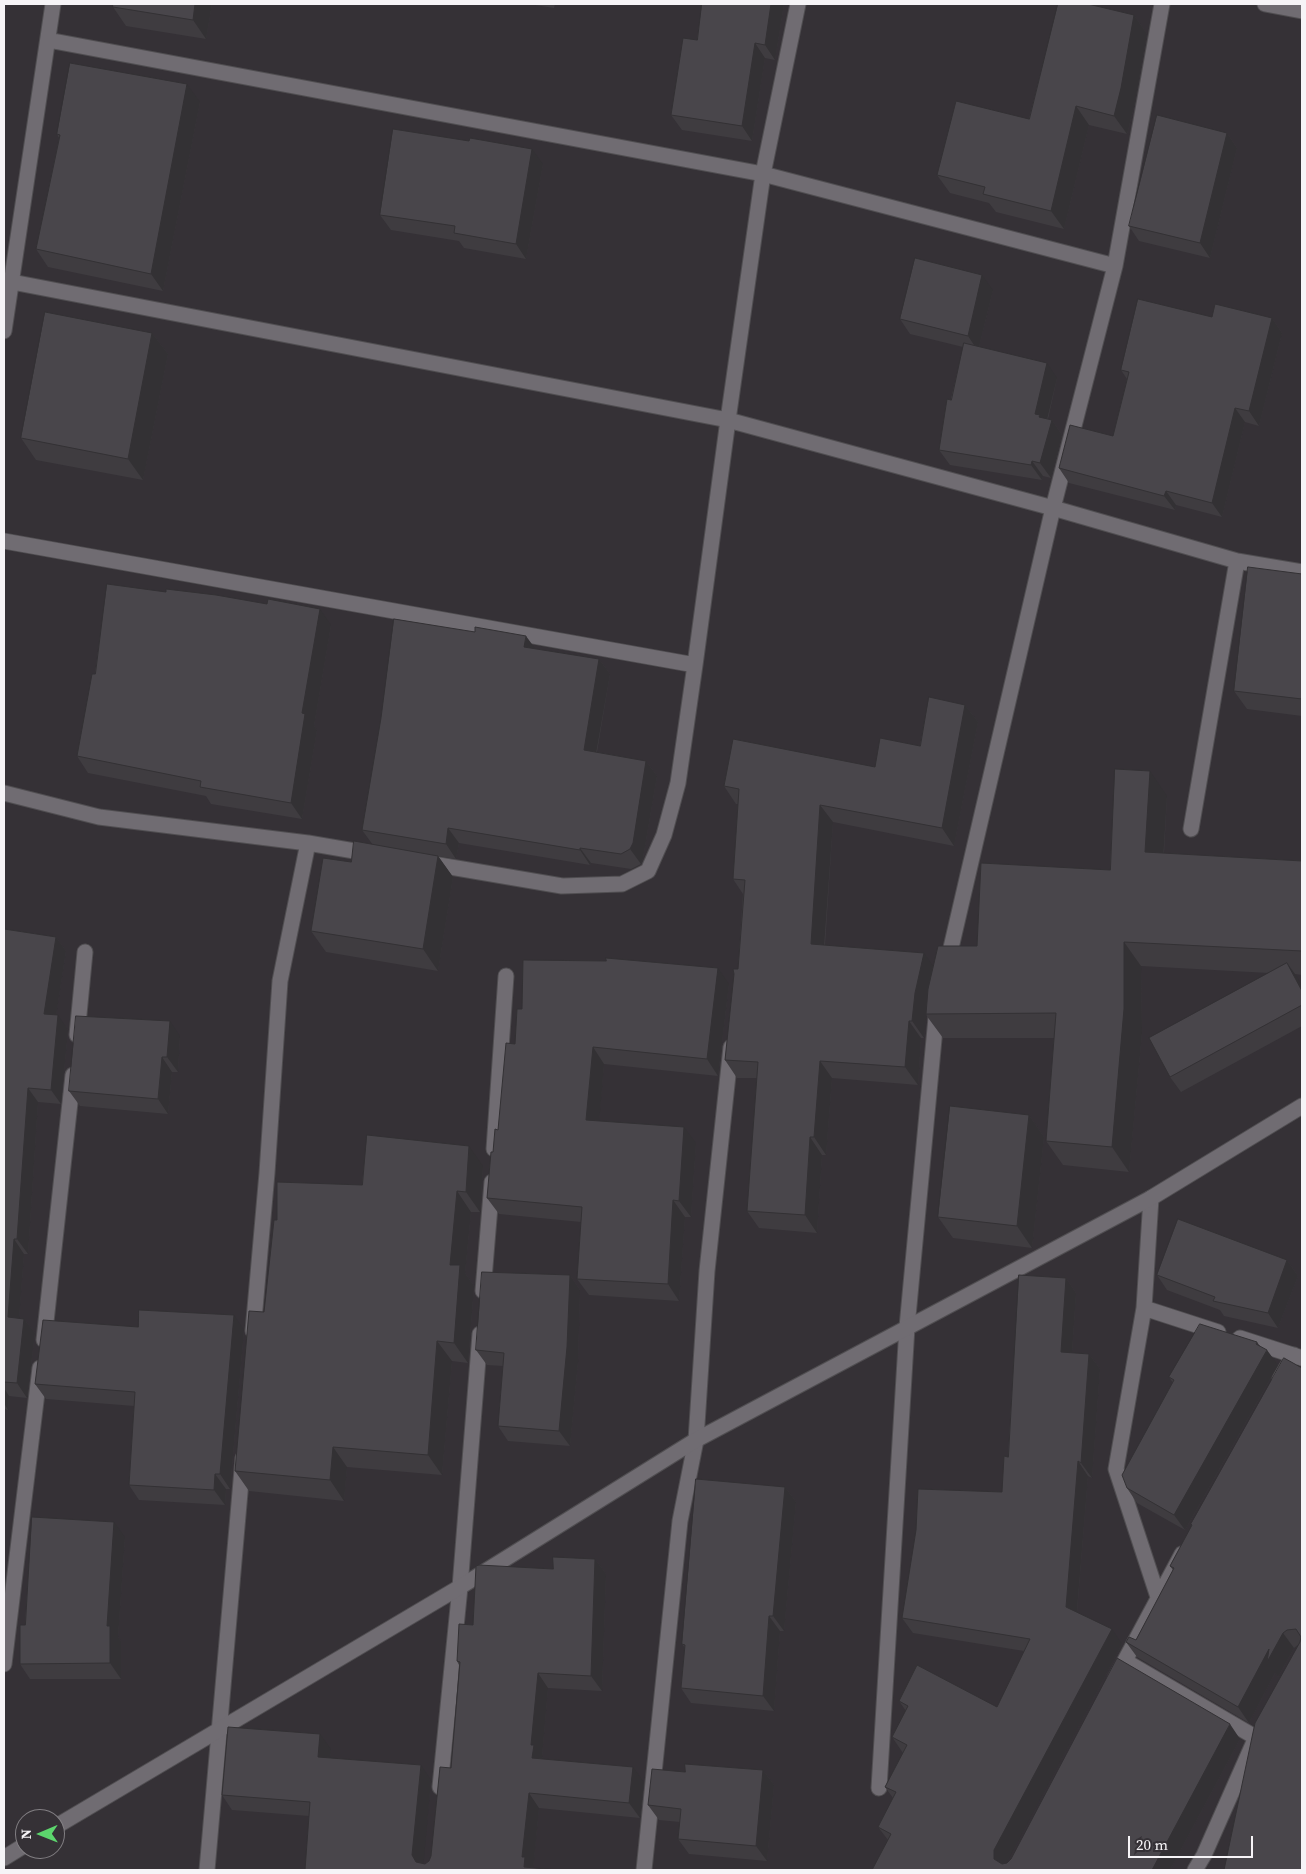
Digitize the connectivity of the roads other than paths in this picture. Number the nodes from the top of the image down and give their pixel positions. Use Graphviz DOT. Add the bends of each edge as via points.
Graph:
graph roads {
  1 [pos="53,4"];
  2 [pos="798,4"];
  3 [pos="1162,4"];
  4 [pos="1265,4"];
  5 [pos="1302,10"];
  6 [pos="48,40"];
  7 [pos="763,174"];
  8 [pos="1115,266"];
  9 [pos="12,282"];
  10 [pos="4,331"];
  11 [pos="728,420"];
  12 [pos="1053,508"];
  13 [pos="4,541"];
  14 [pos="1237,562"];
  15 [pos="1302,572"];
  16 [pos="695,664"];
  17 [pos="4,793"];
  18 [pos="1191,829"];
  19 [pos="308,843"];
  20 [pos="385,856"];
  21 [pos="412,860"];
  22 [pos="85,952"];
  23 [pos="506,976"];
  24 [pos="733,1029"];
  25 [pos="1302,1106"];
  26 [pos="1151,1198"];
  27 [pos="482,1301"];
  28 [pos="1144,1308"];
  29 [pos="481,1321"];
  30 [pos="907,1328"];
  31 [pos="252,1342"];
  32 [pos="1298,1357"];
  33 [pos="1274,1390"];
  34 [pos="696,1440"];
  35 [pos="244,1442"];
  36 [pos="1187,1546"];
  37 [pos="460,1587"];
  38 [pos="1158,1597"];
  39 [pos="1125,1661"];
  40 [pos="4,1664"];
  41 [pos="1106,1696"];
  42 [pos="1265,1720"];
  43 [pos="219,1731"];
  44 [pos="1256,1737"];
  45 [pos="879,1788"];
  46 [pos="439,1802"];
  47 [pos="65,1822"];
  48 [pos="15,1851"];
  49 [pos="4,1858"];
  50 [pos="1203,1863"];
  51 [pos="207,1870"];
  52 [pos="644,1870"];
  53 [pos="1195,1870"];
  1 -- 6 [label="street"];
  2 -- 7 [label="street"];
  3 -- 8 [label="street"];
  4 -- 5 [label="street"];
  6 -- 7 [label="street"];
  6 -- 9 [label="street"];
  7 -- 8 [label="street"];
  7 -- 11 [label="street"];
  8 -- 12 [label="street"];
  9 -- 10 [label="street"];
  9 -- 11 [label="street"];
  11 -- 12 [label="street"];
  11 -- 16 [label="street"];
  12 -- 14 [label="street"];
  12 -- 30 [label="street" via="936,1012"];
  13 -- 16 [label="street"];
  14 -- 15 [label="street"];
  14 -- 18 [label="street"];
  16 -- 21 [label="street" via="678,783 664,835 648,871 622,884 562,886"];
  17 -- 19 [label="street" via="99,817"];
  19 -- 20 [label="street"];
  19 -- 31 [label="street" via="280,981"];
  22 -- 40 [label="street" via="66,1152"];
  23 -- 27 [label="street"];
  24 -- 34 [label="street" via="707,1270"];
  25 -- 26 [label="street"];
  26 -- 28 [label="street"];
  26 -- 30 [label="street"];
  28 -- 32 [label="street"];
  28 -- 38 [label="street" via="1116,1469"];
  29 -- 37 [label="street"];
  30 -- 34 [label="street"];
  30 -- 45 [label="street"];
  32 -- 33 [label="street"];
  34 -- 37 [label="street"];
  34 -- 52 [label="street" via="680,1521"];
  35 -- 43 [label="street"];
  36 -- 38 [label="street"];
  37 -- 43 [label="street"];
  37 -- 46 [label="street"];
  38 -- 39 [label="street"];
  39 -- 41 [label="street"];
  39 -- 44 [label="street"];
  42 -- 44 [label="street"];
  43 -- 47 [label="street"];
  43 -- 51 [label="street"];
  44 -- 50 [label="street"];
  48 -- 49 [label="street"];
  50 -- 53 [label="street"];
}
